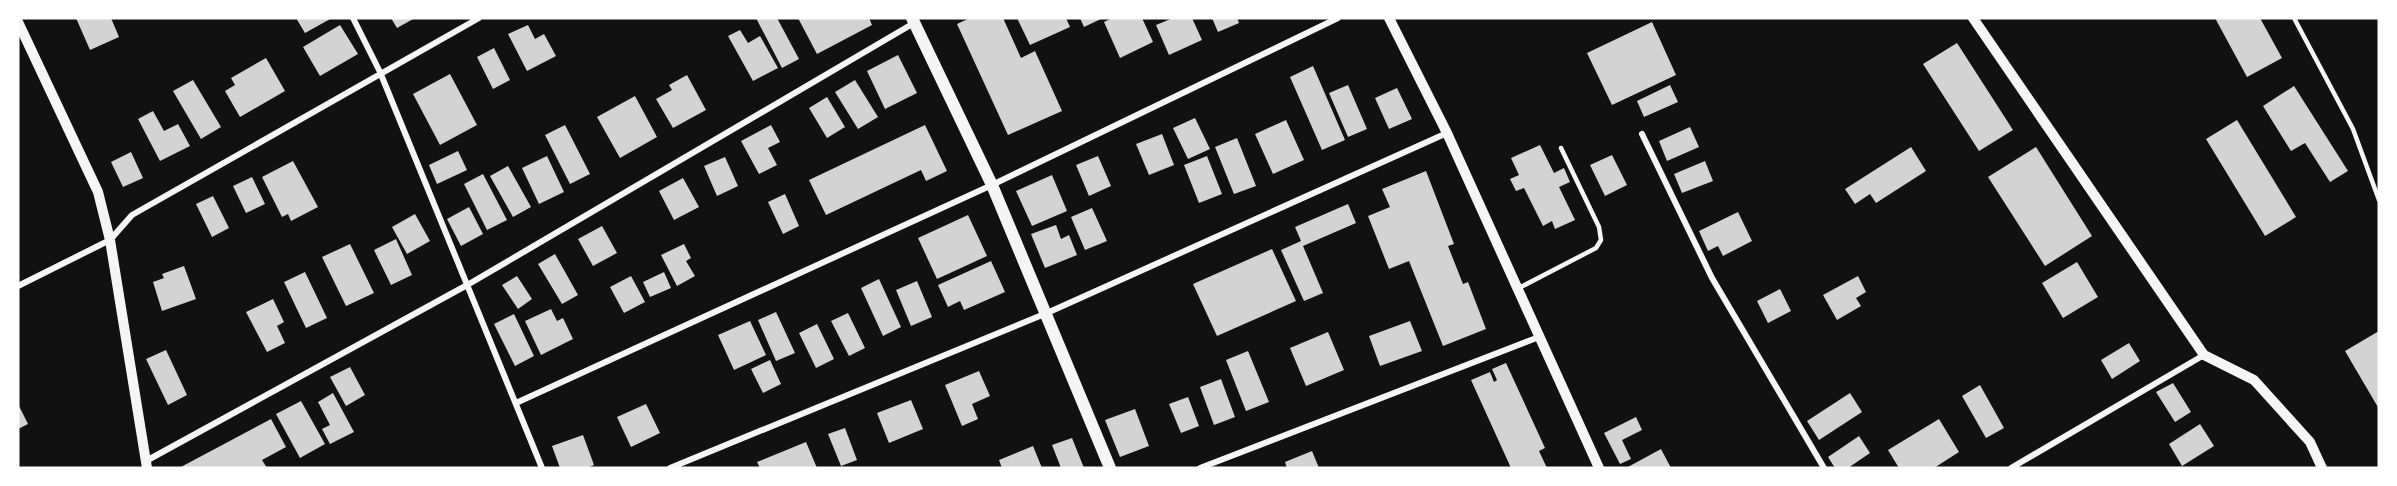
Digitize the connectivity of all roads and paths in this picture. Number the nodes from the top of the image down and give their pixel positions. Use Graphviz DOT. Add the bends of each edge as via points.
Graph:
graph roads {
  1 [pos="353,18"];
  2 [pos="479,18"];
  3 [pos="1338,18"];
  4 [pos="1389,18"];
  5 [pos="1973,18"];
  6 [pos="2294,18"];
  7 [pos="916,20"];
  8 [pos="18,22"];
  9 [pos="380,72"];
  10 [pos="1447,133"];
  11 [pos="1642,134"];
  12 [pos="1561,148"];
  13 [pos="992,185"];
  14 [pos="2379,200"];
  15 [pos="110,240"];
  16 [pos="469,284"];
  17 [pos="18,286"];
  18 [pos="1517,289"];
  19 [pos="1047,313"];
  20 [pos="1539,337"];
  21 [pos="2204,355"];
  22 [pos="516,403"];
  23 [pos="147,464"];
  24 [pos="542,468"];
  25 [pos="670,468"];
  26 [pos="1110,468"];
  27 [pos="1200,468"];
  28 [pos="1599,468"];
  29 [pos="1824,468"];
  30 [pos="2011,468"];
  31 [pos="2322,468"];
  1 -- 9 [label="street"];
  2 -- 9 [label="street"];
  3 -- 13 [label="street"];
  4 -- 10 [label="street"];
  5 -- 21 [label="street"];
  6 -- 14 [label="lane" via="2353,129"];
  7 -- 13 [label="main road"];
  7 -- 16 [label="street"];
  8 -- 15 [label="street" via="98,192"];
  9 -- 15 [label="street" via="132,215"];
  9 -- 16 [label="street"];
  10 -- 18 [label="street"];
  10 -- 19 [label="street"];
  11 -- 29 [label="street" via="1712,278"];
  12 -- 18 [label="lane" via="1599,227 1601,240 1596,248"];
  13 -- 19 [label="main road"];
  13 -- 22 [label="street"];
  15 -- 17 [label="street"];
  15 -- 23 [label="street"];
  16 -- 22 [label="street"];
  16 -- 23 [label="street"];
  18 -- 20 [label="street"];
  19 -- 25 [label="street"];
  19 -- 26 [label="main road"];
  20 -- 27 [label="street"];
  20 -- 28 [label="street"];
  21 -- 30 [label="street"];
  21 -- 31 [label="street" via="2254,380 2310,442"];
  22 -- 24 [label="street"];
}
